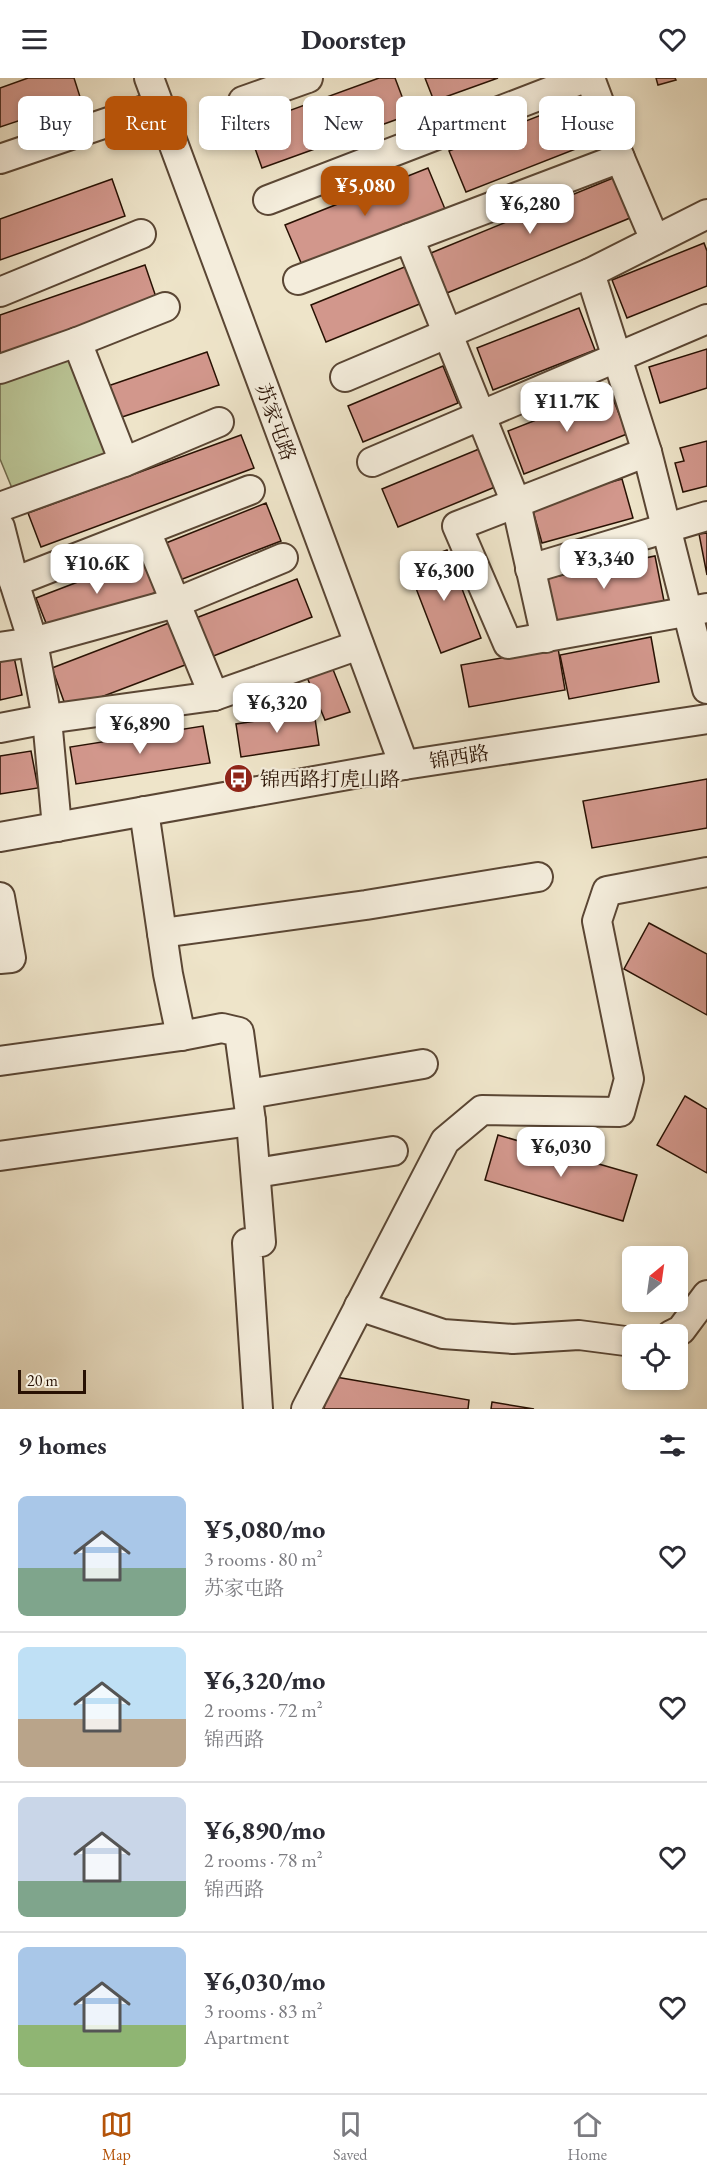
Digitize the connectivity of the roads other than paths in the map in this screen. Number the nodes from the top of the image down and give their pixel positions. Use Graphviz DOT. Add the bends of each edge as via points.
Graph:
graph roads {
  1 [pos="150,78"];
  2 [pos="308,78"];
  3 [pos="585,78"];
  4 [pos="590,78"];
  5 [pos="156,96"];
  6 [pos="257,96"];
  7 [pos="105,123"];
  8 [pos="176,150"];
  9 [pos="620,158"];
  10 [pos="0,159"];
  11 [pos="268,200"];
  12 [pos="707,214"];
  13 [pos="141,234"];
  14 [pos="409,238"];
  15 [pos="655,240"];
  16 [pos="590,273"];
  17 [pos="298,280"];
  18 [pos="0,292"];
  19 [pos="165,307"];
  20 [pos="707,319"];
  21 [pos="447,334"];
  22 [pos="77,342"];
  23 [pos="617,359"];
  24 [pos="0,369"];
  25 [pos="345,377"];
  26 [pos="481,416"];
  27 [pos="219,422"];
  28 [pos="647,452"];
  29 [pos="124,462"];
  30 [pos="372,462"];
  31 [pos="250,490"];
  32 [pos="516,504"];
  33 [pos="0,507"];
  34 [pos="707,516"];
  35 [pos="665,527"];
  36 [pos="146,531"];
  37 [pos="1,539"];
  38 [pos="283,558"];
  39 [pos="530,569"];
  40 [pos="14,582"];
  41 [pos="175,603"];
  42 [pos="697,610"];
  43 [pos="546,638"];
  44 [pos="33,642"];
  45 [pos="359,645"];
  46 [pos="0,647"];
  47 [pos="707,689"];
  48 [pos="214,696"];
  49 [pos="707,719"];
  50 [pos="47,720"];
  51 [pos="0,728"];
  52 [pos="404,765"];
  53 [pos="144,811"];
  54 [pos="57,826"];
  55 [pos="0,837"];
  56 [pos="707,872"];
  57 [pos="538,877"];
  58 [pos="0,897"];
  59 [pos="162,933"];
  60 [pos="0,959"];
  61 [pos="181,1036"];
  62 [pos="0,1061"];
  63 [pos="423,1064"];
  64 [pos="249,1108"];
  65 [pos="393,1151"];
  66 [pos="0,1156"];
  67 [pos="255,1173"];
  68 [pos="707,1295"];
  69 [pos="359,1306"];
  70 [pos="685,1324"];
  71 [pos="622,1341"];
  72 [pos="258,1409"];
  73 [pos="306,1409"];
  1 -- 5 [label="street, 苏家屯路"];
  2 -- 6 [label="street"];
  3 -- 11 [label="street"];
  4 -- 9 [label="street"];
  7 -- 10 [label="street"];
  8 -- 45 [label="street, 苏家屯路"];
  9 -- 14 [label="street"];
  9 -- 15 [label="street"];
  12 -- 15 [label="street"];
  13 -- 18 [label="street"];
  14 -- 17 [label="street"];
  14 -- 21 [label="street"];
  15 -- 16 [label="street"];
  16 -- 21 [label="street"];
  16 -- 23 [label="street"];
  19 -- 22 [label="street"];
  20 -- 23 [label="street"];
  21 -- 25 [label="street"];
  21 -- 26 [label="street"];
  22 -- 24 [label="street"];
  22 -- 29 [label="street"];
  23 -- 26 [label="street"];
  23 -- 28 [label="street"];
  26 -- 30 [label="street"];
  26 -- 32 [label="street"];
  27 -- 29 [label="street"];
  28 -- 32 [label="street"];
  28 -- 35 [label="street"];
  29 -- 33 [label="street"];
  31 -- 36 [label="street"];
  32 -- 39 [label="street"];
  32 -- 43 [label="street" via="457,526 508,644"];
  34 -- 35 [label="street"];
  35 -- 39 [label="street"];
  35 -- 42 [label="street"];
  36 -- 40 [label="street"];
  36 -- 41 [label="street"];
  37 -- 40 [label="street"];
  38 -- 41 [label="street"];
  39 -- 43 [label="street"];
  40 -- 44 [label="street"];
  41 -- 44 [label="street"];
  41 -- 48 [label="street"];
  42 -- 43 [label="street"];
  42 -- 47 [label="street"];
  44 -- 46 [label="street"];
  44 -- 50 [label="street"];
  45 -- 48 [label="street"];
  45 -- 52 [label="street, 苏家屯路"];
  48 -- 50 [label="street"];
  49 -- 52 [label="street, 锦西路"];
  50 -- 51 [label="street"];
  50 -- 54 [label="street"];
  52 -- 53 [label="street, 锦西路"];
  53 -- 54 [label="street, 锦西路"];
  53 -- 59 [label="street"];
  54 -- 55 [label="street, 锦西路"];
  56 -- 69 [label="street" via="607,891 597,921 629,1079 620,1112 482,1110 445,1141"];
  57 -- 59 [label="street"];
  58 -- 60 [label="street" via="11,958"];
  59 -- 61 [label="street"];
  61 -- 62 [label="street"];
  61 -- 64 [label="street" via="222,1028 239,1032"];
  63 -- 64 [label="street"];
  64 -- 66 [label="street"];
  64 -- 67 [label="street"];
  65 -- 67 [label="street"];
  67 -- 72 [label="street" via="261,1242 247,1243"];
  68 -- 70 [label="street"];
  69 -- 71 [label="street" via="443,1334 513,1339 579,1335"];
  69 -- 73 [label="street"];
}
